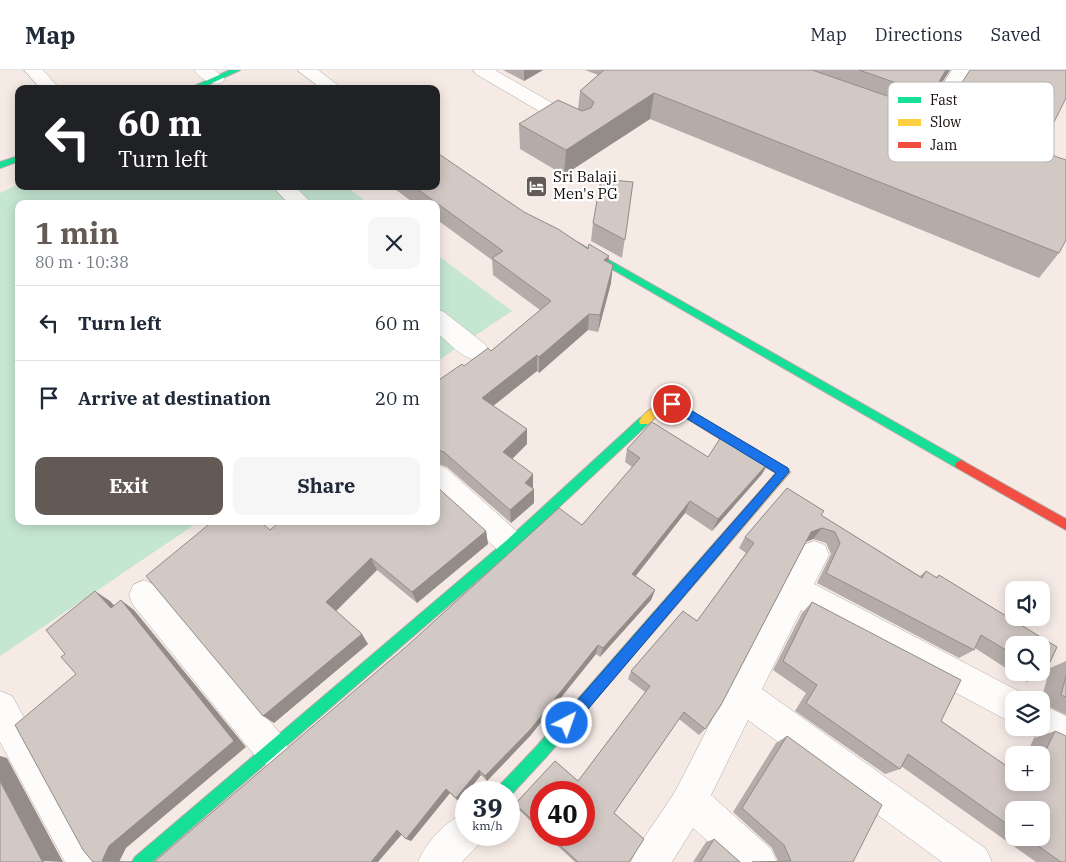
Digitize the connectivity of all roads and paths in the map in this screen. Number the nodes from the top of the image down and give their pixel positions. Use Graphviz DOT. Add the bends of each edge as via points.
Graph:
graph roads {
  1 [pos="33,70"];
  2 [pos="236,70"];
  3 [pos="306,70"];
  4 [pos="482,70"];
  5 [pos="961,70"];
  6 [pos="209,75"];
  7 [pos="951,82"];
  8 [pos="47,85"];
  9 [pos="197,85"];
  10 [pos="328,85"];
  11 [pos="580,128"];
  12 [pos="15,159"];
  13 [pos="0,165"];
  14 [pos="286,190"];
  15 [pos="298,200"];
  16 [pos="566,240"];
  17 [pos="440,321"];
  18 [pos="477,352"];
  19 [pos="440,480"];
  20 [pos="1066,524"];
  21 [pos="511,544"];
  22 [pos="814,555"];
  23 [pos="796,590"];
  24 [pos="144,595"];
  25 [pos="742,695"];
  26 [pos="1005,701"];
  27 [pos="0,708"];
  28 [pos="1050,726"];
  29 [pos="1066,734"];
  30 [pos="272,750"];
  31 [pos="513,781"];
  32 [pos="690,800"];
  33 [pos="455,843"];
  34 [pos="85,862"];
  35 [pos="140,862"];
  36 [pos="437,862"];
  37 [pos="650,862"];
  38 [pos="758,862"];
  39 [pos="973,862"];
  1 -- 8 [label="street"];
  2 -- 6 [label="street"];
  3 -- 10 [label="street"];
  4 -- 11 [label="street"];
  5 -- 7 [label="street"];
  6 -- 9 [label="street"];
  12 -- 13 [label="street"];
  14 -- 15 [label="street"];
  16 -- 20 [label="street"];
  17 -- 18 [label="street"];
  19 -- 21 [label="street"];
  21 -- 30 [label="street"];
  21 -- 31 [label="street" via="656,410 672,404 784,472"];
  22 -- 23 [label="street"];
  23 -- 25 [label="street"];
  23 -- 26 [label="street"];
  24 -- 30 [label="street"];
  25 -- 32 [label="street"];
  25 -- 39 [label="street"];
  27 -- 34 [label="street"];
  28 -- 29 [label="street"];
  30 -- 35 [label="street"];
  32 -- 37 [label="street"];
  32 -- 38 [label="street"];
  33 -- 36 [label="street"];
}
